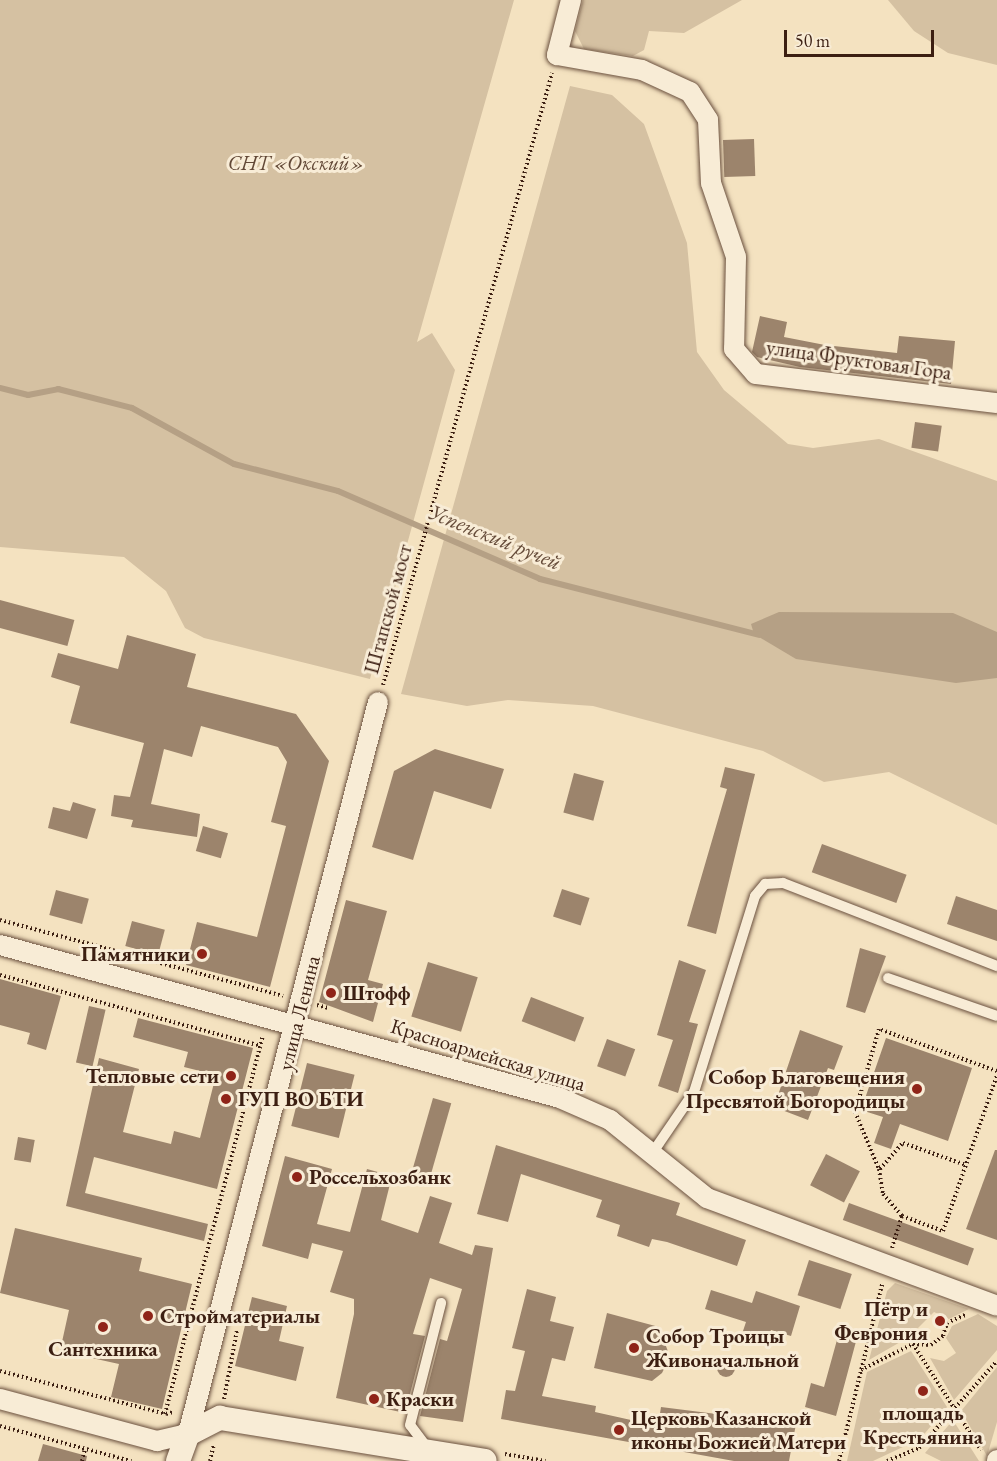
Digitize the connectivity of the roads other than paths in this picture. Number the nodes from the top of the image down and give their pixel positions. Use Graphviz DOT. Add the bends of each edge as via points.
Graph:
graph roads {
  1 [pos="571,0"];
  2 [pos="997,403"];
  3 [pos="378,702"];
  4 [pos="0,945"];
  5 [pos="997,966"];
  6 [pos="888,978"];
  7 [pos="997,1016"];
  8 [pos="296,1023"];
  9 [pos="651,1155"];
  10 [pos="441,1303"];
  11 [pos="993,1305"];
  12 [pos="0,1399"];
  13 [pos="188,1434"];
  14 [pos="429,1450"];
  15 [pos="178,1461"];
  16 [pos="485,1461"];
  1 -- 2 [label="street, улица Фруктовая Гора" via="557,55 642,70 690,92 708,120 711,183 736,257 734,349 756,374"];
  3 -- 8 [label="street, улица Ленина"];
  4 -- 8 [label="street, Красноармейская улица"];
  5 -- 9 [label="lane" via="783,883 765,884 755,896 694,1092"];
  6 -- 7 [label="lane"];
  8 -- 9 [label="street, Красноармейская улица" via="560,1098 609,1120"];
  8 -- 13 [label="street, улица Ленина"];
  9 -- 11 [label="street, Красноармейская улица" via="707,1198"];
  10 -- 14 [label="lane" via="410,1425"];
  12 -- 13 [label="street" via="157,1441"];
  13 -- 14 [label="street" via="220,1418"];
  13 -- 15 [label="street, улица Ленина"];
  14 -- 16 [label="street"];
}
